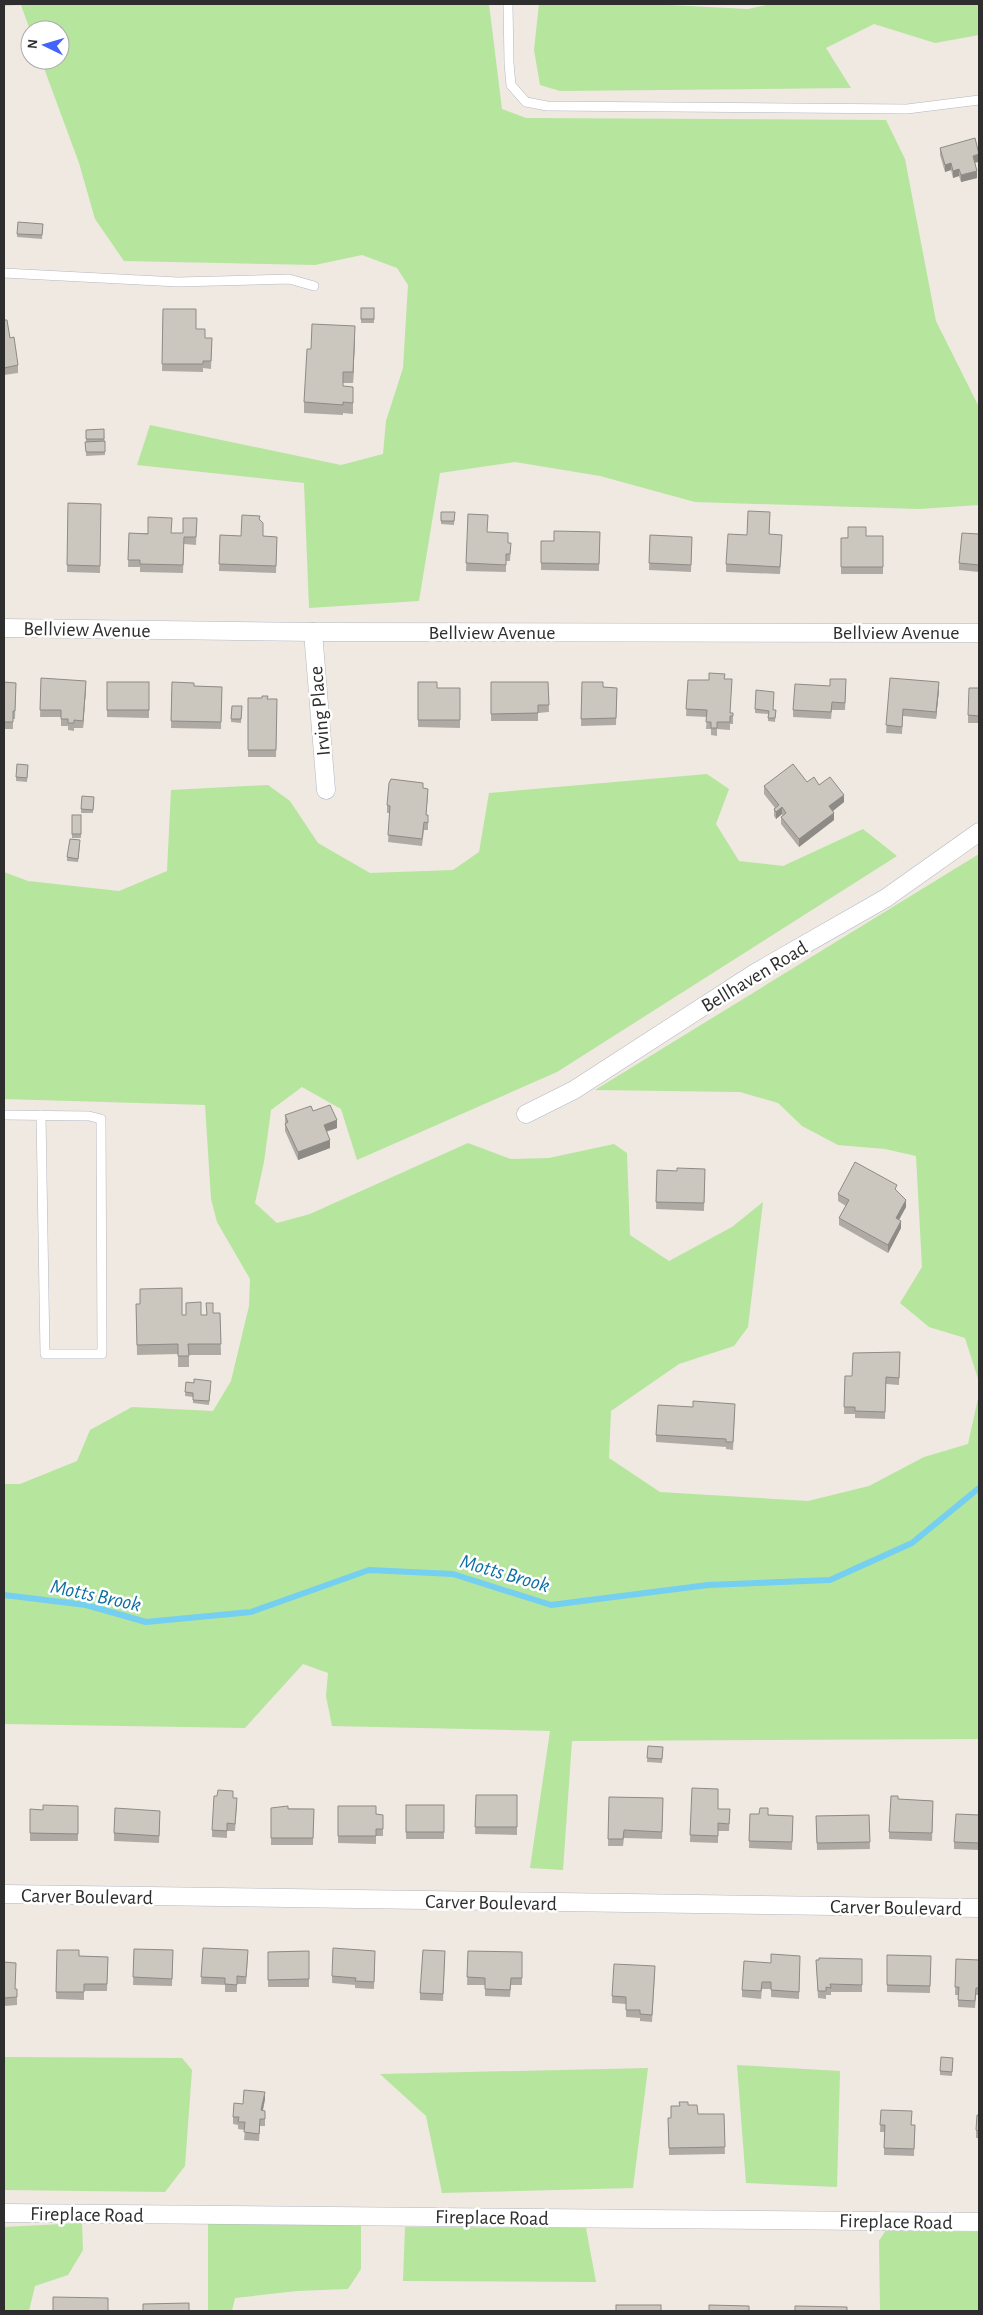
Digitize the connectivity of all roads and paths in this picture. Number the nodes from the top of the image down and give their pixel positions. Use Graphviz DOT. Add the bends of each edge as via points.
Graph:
graph roads {
  1 [pos="508,4"];
  2 [pos="979,100"];
  3 [pos="4,273"];
  4 [pos="314,286"];
  5 [pos="4,628"];
  6 [pos="313,632"];
  7 [pos="979,633"];
  8 [pos="326,790"];
  9 [pos="979,832"];
  10 [pos="526,1114"];
  11 [pos="4,1115"];
  12 [pos="42,1115"];
  13 [pos="4,1894"];
  14 [pos="979,1908"];
  15 [pos="4,2213"];
  16 [pos="979,2222"];
  1 -- 2 [label="lane" via="511,85 522,98 547,106 908,109"];
  3 -- 4 [label="lane" via="178,282 289,279"];
  5 -- 6 [label="street, Bellview Avenue"];
  6 -- 7 [label="street, Bellview Avenue"];
  6 -- 8 [label="street, Irving Place"];
  9 -- 10 [label="street, Bellhaven Road" via="886,898 754,973 574,1090"];
  11 -- 12 [label="lane"];
  12 -- 12 [label="lane" via="101,1119 102,1354 45,1354"];
  13 -- 14 [label="street, Carver Boulevard"];
  15 -- 16 [label="street, Fireplace Road"];
}
